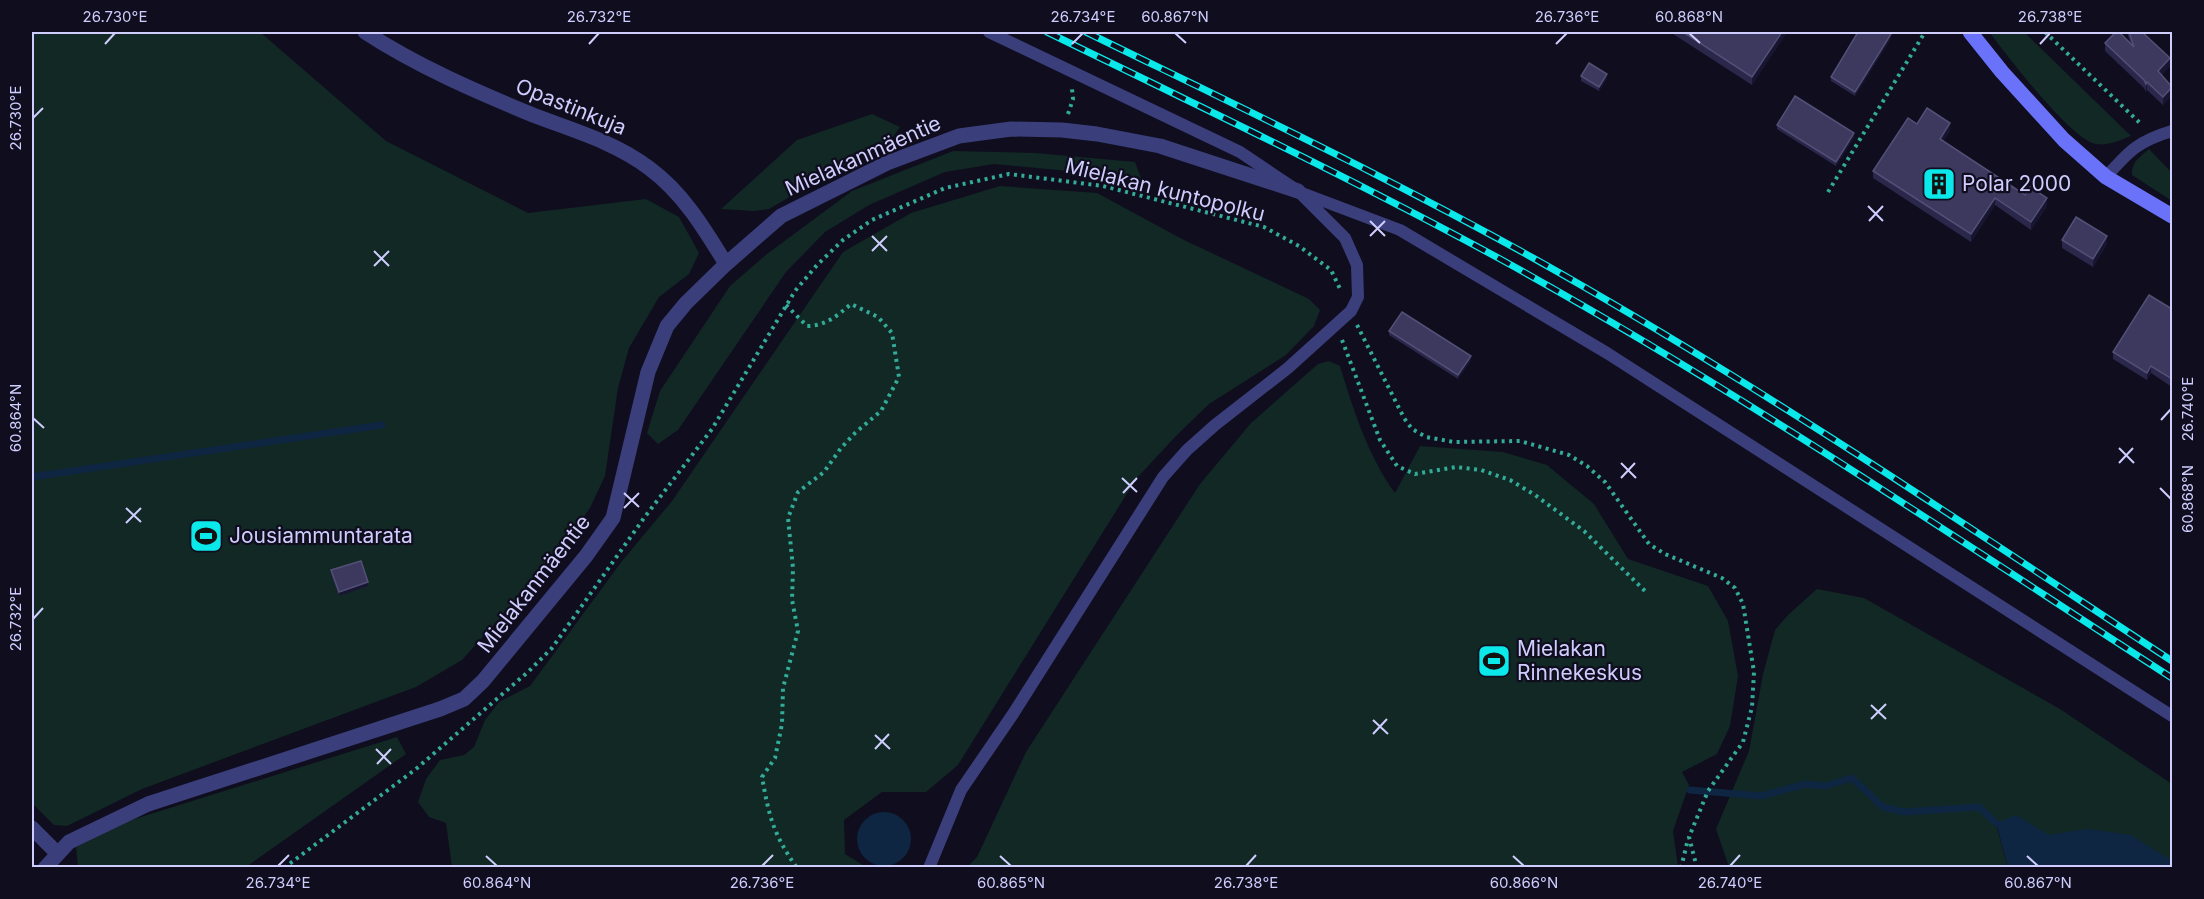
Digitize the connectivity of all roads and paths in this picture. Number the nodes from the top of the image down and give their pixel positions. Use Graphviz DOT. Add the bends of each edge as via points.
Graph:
graph roads {
  1 [pos="365,32"];
  2 [pos="989,32"];
  3 [pos="1925,32"];
  4 [pos="1970,32"];
  5 [pos="2045,32"];
  6 [pos="1070,70"];
  7 [pos="1062,130"];
  8 [pos="2172,131"];
  9 [pos="2153,136"];
  10 [pos="2106,177"];
  11 [pos="1298,191"];
  12 [pos="1828,192"];
  13 [pos="2172,216"];
  14 [pos="726,264"];
  15 [pos="786,305"];
  16 [pos="1350,311"];
  17 [pos="1335,326"];
  18 [pos="1646,592"];
  19 [pos="2172,716"];
  20 [pos="32,828"];
  21 [pos="1689,837"];
  22 [pos="58,854"];
  23 [pos="45,867"];
  24 [pos="284,867"];
  25 [pos="796,867"];
  26 [pos="929,867"];
  27 [pos="1681,867"];
  28 [pos="1697,867"];
  1 -- 14 [label="street, Opastinkuja" via="399,54 501,102 626,152 651,169 698,217"];
  2 -- 6 [label="lane"];
  3 -- 12 [label="path"];
  4 -- 10 [label="street" via="2064,140"];
  5 -- 9 [label="path"];
  6 -- 7 [label="path" via="1073,99"];
  6 -- 11 [label="lane" via="1240,152"];
  7 -- 11 [label="street, Mielakanmäentie" via="1161,146"];
  7 -- 14 [label="street, Mielakanmäentie" via="1011,129 959,136 887,164 782,216"];
  8 -- 9 [label="lane"];
  9 -- 10 [label="lane" via="2131,149"];
  10 -- 13 [label="street"];
  11 -- 16 [label="lane" via="1345,238 1357,265 1358,297"];
  11 -- 19 [label="lane" via="1400,230 1598,348"];
  14 -- 22 [label="street, Mielakanmäentie" via="667,326 648,372 613,518 533,622 464,699 148,804 69,842"];
  15 -- 16 [label="path, Mielakan kuntopolku" via="817,265 872,220 945,188 1009,174 1103,186 1264,227 1331,270"];
  15 -- 24 [label="path, Mielakan kuntopolku" via="711,429 552,648 416,769"];
  15 -- 25 [label="path" via="807,326 819,326 851,304 878,317 892,333 899,377 881,411 855,433 824,472 798,492 788,518 792,600 798,631 783,688 782,724 775,758 762,777 770,820"];
  16 -- 17 [label="lane"];
  16 -- 21 [label="path, Mielakan kuntopolku" via="1412,429 1426,437 1454,442 1520,441 1569,455 1605,482 1649,544 1735,588 1743,604 1754,672 1752,707 1743,742 1708,791"];
  17 -- 18 [label="path" via="1380,440 1397,466 1415,474 1456,467 1481,470 1510,480 1584,531"];
  17 -- 26 [label="lane" via="1194,444 1163,477 961,790"];
  20 -- 22 [label="street"];
  21 -- 27 [label="path"];
  21 -- 28 [label="path"];
  22 -- 23 [label="street, Mielakanmäentie"];
}
